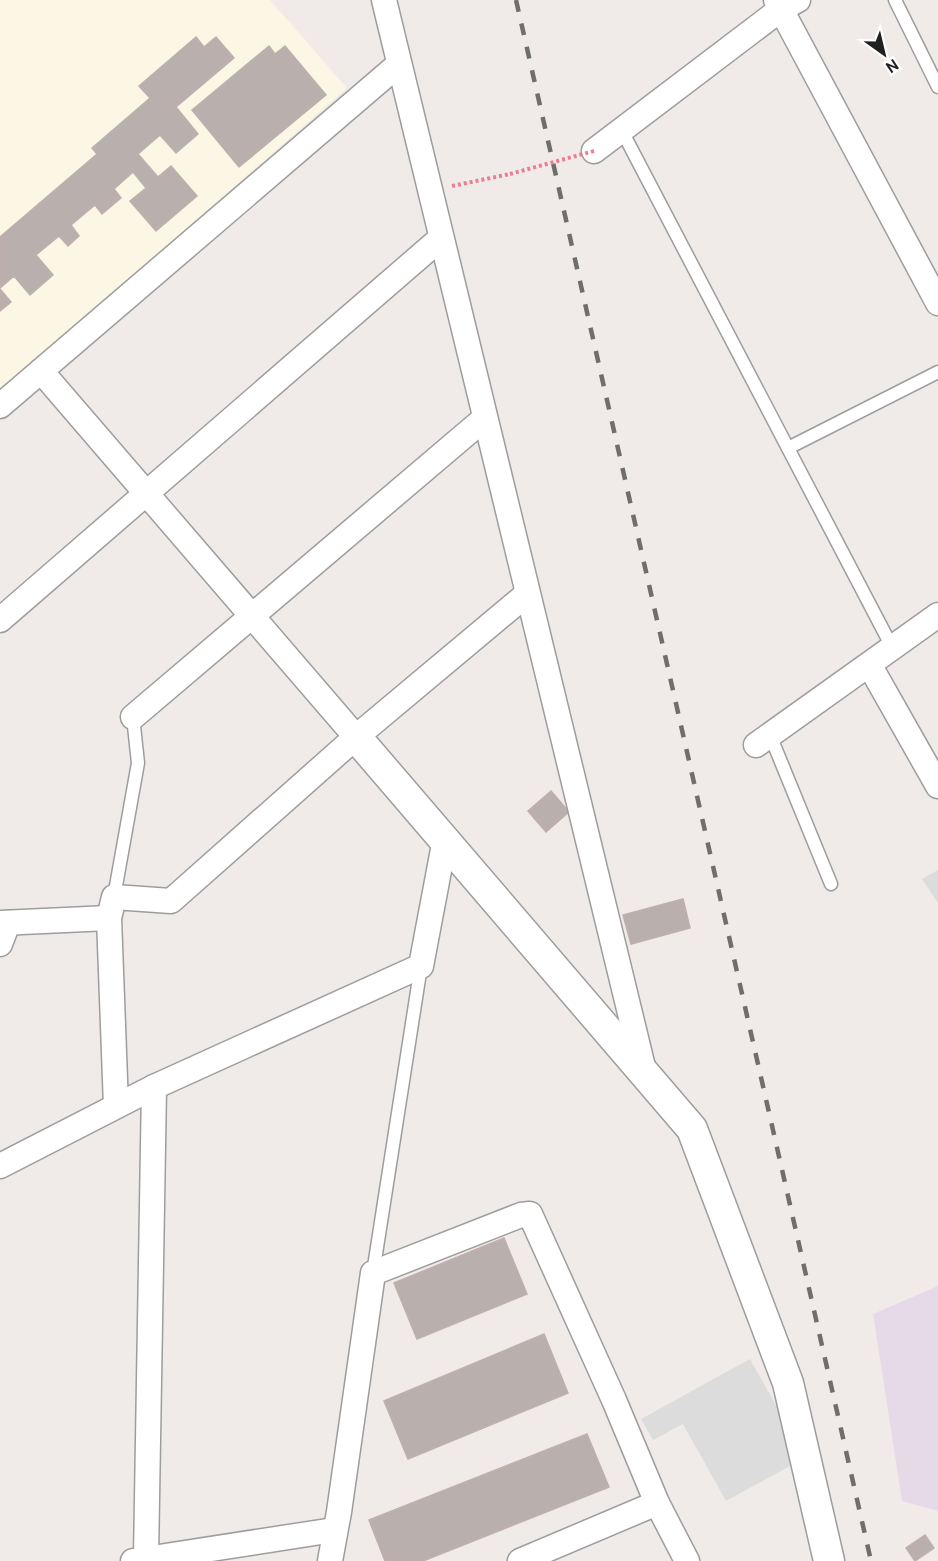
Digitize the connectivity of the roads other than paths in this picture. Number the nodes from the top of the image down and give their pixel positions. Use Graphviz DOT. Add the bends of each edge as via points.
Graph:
graph roads {
  1 [pos="384,0"];
  2 [pos="895,0"];
  3 [pos="785,3"];
  4 [pos="399,64"];
  5 [pos="938,87"];
  6 [pos="622,130"];
  7 [pos="594,151"];
  8 [pos="441,238"];
  9 [pos="938,303"];
  10 [pos="41,371"];
  11 [pos="938,372"];
  12 [pos="0,406"];
  13 [pos="485,418"];
  14 [pos="788,448"];
  15 [pos="146,493"];
  16 [pos="527,594"];
  17 [pos="938,615"];
  18 [pos="251,617"];
  19 [pos="0,620"];
  20 [pos="892,647"];
  21 [pos="870,666"];
  22 [pos="133,717"];
  23 [pos="356,737"];
  24 [pos="763,740"];
  25 [pos="938,786"];
  26 [pos="445,839"];
  27 [pos="831,884"];
  28 [pos="112,908"];
  29 [pos="3,930"];
  30 [pos="421,966"];
  31 [pos="644,1071"];
  32 [pos="154,1087"];
  33 [pos="116,1106"];
  34 [pos="0,1166"];
  35 [pos="373,1273"];
  36 [pos="657,1503"];
  37 [pos="334,1530"];
  38 [pos="139,1560"];
  39 [pos="330,1561"];
  40 [pos="520,1561"];
  41 [pos="687,1561"];
  42 [pos="829,1561"];
  1 -- 4 [label="street"];
  2 -- 5 [label="lane"];
  3 -- 6 [label="street"];
  3 -- 9 [label="street"];
  4 -- 8 [label="street"];
  4 -- 10 [label="street"];
  6 -- 7 [label="street"];
  6 -- 14 [label="lane"];
  8 -- 13 [label="street"];
  8 -- 15 [label="street"];
  10 -- 12 [label="street"];
  10 -- 15 [label="street"];
  11 -- 14 [label="lane"];
  13 -- 16 [label="street"];
  13 -- 18 [label="street"];
  14 -- 20 [label="lane"];
  15 -- 18 [label="street"];
  15 -- 19 [label="street"];
  16 -- 23 [label="street"];
  16 -- 31 [label="street"];
  17 -- 20 [label="street"];
  18 -- 22 [label="street"];
  18 -- 23 [label="street"];
  20 -- 21 [label="street"];
  21 -- 24 [label="street"];
  21 -- 25 [label="street"];
  22 -- 28 [label="lane" via="138,763"];
  23 -- 26 [label="street"];
  23 -- 28 [label="street" via="171,901"];
  24 -- 27 [label="lane"];
  26 -- 30 [label="street"];
  26 -- 31 [label="street"];
  28 -- 29 [label="street"];
  28 -- 33 [label="street"];
  30 -- 32 [label="street"];
  30 -- 35 [label="lane"];
  31 -- 42 [label="street" via="692,1129 788,1383"];
  32 -- 33 [label="street"];
  32 -- 38 [label="street"];
  33 -- 34 [label="street"];
  35 -- 36 [label="street" via="530,1214"];
  35 -- 37 [label="street"];
  36 -- 40 [label="street"];
  36 -- 41 [label="street"];
  37 -- 38 [label="street"];
  37 -- 39 [label="street"];
}
